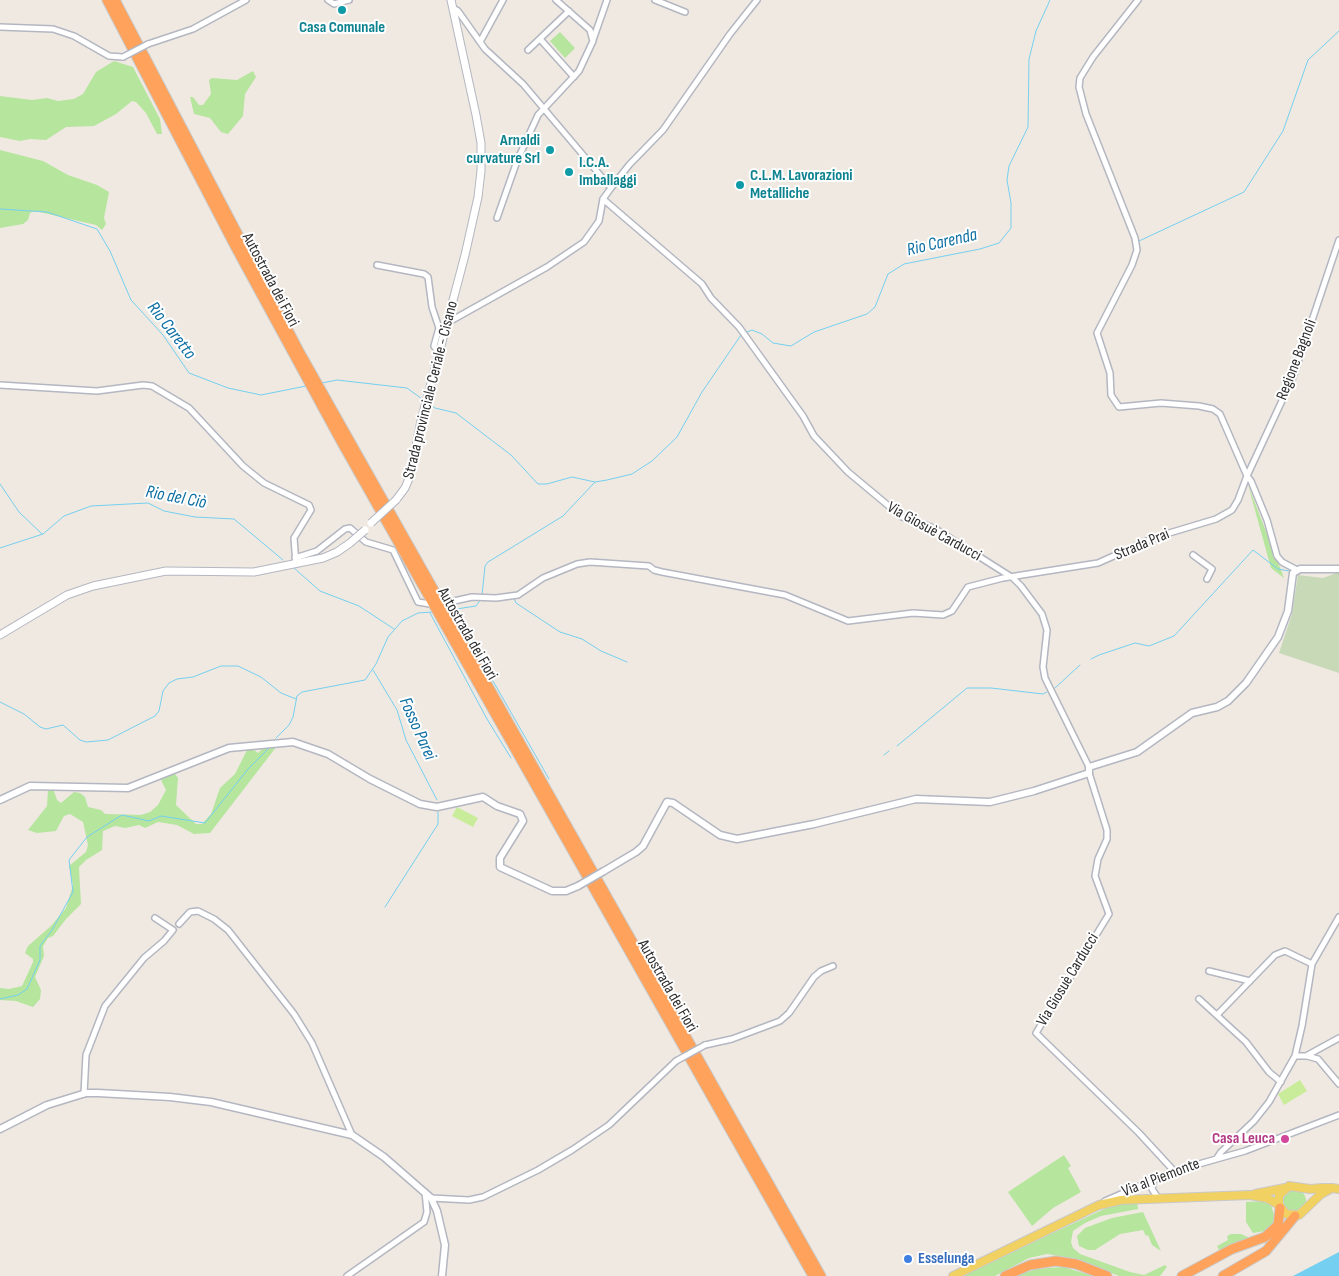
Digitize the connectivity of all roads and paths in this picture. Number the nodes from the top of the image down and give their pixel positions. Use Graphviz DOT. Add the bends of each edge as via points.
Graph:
graph roads {
  1 [pos="107,0"];
  2 [pos="115,0"];
  3 [pos="246,0"];
  4 [pos="328,0"];
  5 [pos="348,0"];
  6 [pos="451,0"];
  7 [pos="503,0"];
  8 [pos="556,0"];
  9 [pos="607,0"];
  10 [pos="655,0"];
  11 [pos="757,0"];
  12 [pos="1138,0"];
  13 [pos="453,8"];
  14 [pos="569,11"];
  15 [pos="685,12"];
  16 [pos="0,27"];
  17 [pos="540,39"];
  18 [pos="593,41"];
  19 [pos="480,42"];
  20 [pos="528,50"];
  21 [pos="574,77"];
  22 [pos="543,108"];
  23 [pos="611,188"];
  24 [pos="603,199"];
  25 [pos="497,218"];
  26 [pos="1339,240"];
  27 [pos="377,265"];
  28 [pos="447,323"];
  29 [pos="439,353"];
  30 [pos="0,385"];
  31 [pos="1247,476"];
  32 [pos="1193,555"];
  33 [pos="295,561"];
  34 [pos="1339,569"];
  35 [pos="1296,570"];
  36 [pos="1014,578"];
  37 [pos="1207,579"];
  38 [pos="445,603"];
  39 [pos="430,604"];
  40 [pos="0,635"];
  41 [pos="1089,770"];
  42 [pos="0,800"];
  43 [pos="1339,917"];
  44 [pos="155,918"];
  45 [pos="179,924"];
  46 [pos="1312,964"];
  47 [pos="833,966"];
  48 [pos="1209,971"];
  49 [pos="1250,980"];
  50 [pos="1199,999"];
  51 [pos="1217,1015"];
  52 [pos="1339,1038"];
  53 [pos="1320,1048"];
  54 [pos="1294,1056"];
  55 [pos="1306,1056"];
  56 [pos="1318,1059"];
  57 [pos="1281,1082"];
  58 [pos="1339,1084"];
  59 [pos="84,1094"];
  60 [pos="1339,1116"];
  61 [pos="0,1129"];
  62 [pos="352,1135"];
  63 [pos="1217,1158"];
  64 [pos="1174,1171"];
  65 [pos="1154,1179"];
  66 [pos="1285,1188"];
  67 [pos="1302,1188"];
  68 [pos="1336,1189"];
  69 [pos="425,1191"];
  70 [pos="1250,1195"];
  71 [pos="431,1198"];
  72 [pos="1158,1198"];
  73 [pos="1099,1205"];
  74 [pos="1279,1206"];
  75 [pos="1307,1207"];
  76 [pos="1295,1216"];
  77 [pos="347,1276"];
  78 [pos="442,1276"];
  79 [pos="813,1276"];
  80 [pos="821,1276"];
  81 [pos="953,1276"];
  82 [pos="1005,1276"];
  83 [pos="1107,1276"];
  84 [pos="1182,1276"];
  85 [pos="1224,1276"];
  1 -- 79 [label="highway, Autostrada dei Fiori" via="331,424"];
  2 -- 80 [label="highway, Autostrada dei Fiori" via="300,353"];
  3 -- 16 [label="street, bridge" via="193,29 148,44 123,57 109,56 74,36 52,29"];
  4 -- 5 [label="street" via="334,4"];
  6 -- 13 [label="main road, Strada provinciale Ceriale - Cisano"];
  7 -- 19 [label="street"];
  8 -- 14 [label="street"];
  9 -- 18 [label="street"];
  10 -- 15 [label="street"];
  11 -- 23 [label="street" via="663,130"];
  12 -- 31 [label="street" via="1093,57 1079,82 1086,114 1137,250 1100,324 1098,342 1107,364 1114,403 1119,407 1160,403 1213,409 1220,414"];
  13 -- 19 [label="street"];
  13 -- 28 [label="main road, Strada provinciale Ceriale - Cisano" via="481,143 481,171 472,226"];
  14 -- 17 [label="street"];
  14 -- 18 [label="street" via="590,30"];
  17 -- 20 [label="street"];
  17 -- 21 [label="street"];
  18 -- 21 [label="street"];
  19 -- 22 [label="street" via="518,77"];
  21 -- 22 [label="street"];
  22 -- 23 [label="street"];
  22 -- 25 [label="street" via="521,153"];
  23 -- 24 [label="street"];
  24 -- 28 [label="street" via="596,227 577,248"];
  24 -- 36 [label="street, Via Giosuè Carducci" via="702,284 739,327 814,436 868,490 902,517 934,528"];
  26 -- 31 [label="street, Regione Bagnoli" via="1300,360"];
  27 -- 29 [label="street" via="422,273 428,277 439,328 434,346"];
  28 -- 29 [label="main road, Strada provinciale Ceriale - Cisano"];
  29 -- 33 [label="main road, Strada provinciale Ceriale - Cisano, bridge" via="408,482 396,500 350,543 331,555"];
  30 -- 33 [label="street" via="97,391 152,386 189,408 226,450 264,483 309,505 311,510 294,538"];
  31 -- 35 [label="street" via="1267,520 1277,556"];
  31 -- 36 [label="street, Strada Prai" via="1232,510 1216,519 1156,536 1098,563"];
  32 -- 37 [label="street" via="1212,569"];
  33 -- 39 [label="street" via="350,528 366,542 393,550 418,602"];
  33 -- 40 [label="main road, Strada provinciale Ceriale - Cisano" via="254,572 166,571 93,586 67,595"];
  34 -- 35 [label="street"];
  35 -- 41 [label="street" via="1292,577 1288,611 1278,638 1228,702 1217,708 1192,713 1133,754"];
  36 -- 38 [label="street, Strada Prai" via="968,587 946,615 913,613 848,621 785,595 662,572 649,566 590,562 543,578 518,595"];
  36 -- 41 [label="street, Via Giosuè Carducci" via="1042,614 1046,630 1045,678"];
  41 -- 42 [label="street, bridge" via="1034,791 990,802 916,799 737,839 720,835 667,802 643,846 566,891 552,891 500,867 500,858 523,821 520,814 483,797 437,807 420,804 328,754 293,742 229,748 128,788 30,786"];
  41 -- 64 [label="street, Via Giosuè Carducci" via="1107,830 1095,876 1109,914 1036,1033"];
  43 -- 46 [label="street"];
  44 -- 59 [label="street" via="173,930 144,958 105,1006 86,1055"];
  45 -- 62 [label="street" via="190,912 198,911 228,930 294,1014 312,1043"];
  46 -- 49 [label="street" via="1301,958 1275,955"];
  46 -- 54 [label="street"];
  47 -- 71 [label="street, bridge" via="814,977 780,1021 704,1046 676,1061 609,1125 544,1166 469,1200"];
  48 -- 49 [label="street"];
  49 -- 51 [label="street"];
  50 -- 51 [label="street"];
  51 -- 57 [label="street"];
  52 -- 53 [label="street"];
  53 -- 55 [label="street"];
  53 -- 56 [label="street"];
  54 -- 55 [label="street"];
  54 -- 57 [label="street"];
  55 -- 56 [label="street"];
  56 -- 58 [label="street"];
  57 -- 63 [label="street" via="1254,1121"];
  59 -- 61 [label="street" via="32,1111"];
  59 -- 62 [label="street" via="211,1102"];
  60 -- 63 [label="street, Via al Piemonte"];
  62 -- 69 [label="street"];
  63 -- 64 [label="street, Via al Piemonte"];
  64 -- 65 [label="street, Via al Piemonte"];
  65 -- 72 [label="street" via="1152,1189"];
  65 -- 73 [label="street, Via al Piemonte"];
  66 -- 67 [label="main road"];
  66 -- 70 [label="main road"];
  66 -- 74 [label="main road" via="1279,1195"];
  67 -- 68 [label="main road"];
  67 -- 75 [label="main road" via="1308,1198"];
  68 -- 75 [label="main road" via="1321,1194"];
  69 -- 71 [label="street"];
  69 -- 77 [label="street" via="427,1212 424,1222"];
  70 -- 72 [label="main road"];
  70 -- 74 [label="main road" via="1267,1198"];
  71 -- 78 [label="street" via="445,1245"];
  72 -- 73 [label="main road"];
  73 -- 81 [label="main road"];
  74 -- 76 [label="main road" via="1286,1214"];
  74 -- 84 [label="highway" via="1279,1223 1271,1233 1232,1249"];
  75 -- 76 [label="main road"];
  76 -- 85 [label="highway" via="1266,1251"];
  82 -- 83 [label="highway" via="1024,1266 1056,1261 1076,1264"];
}
